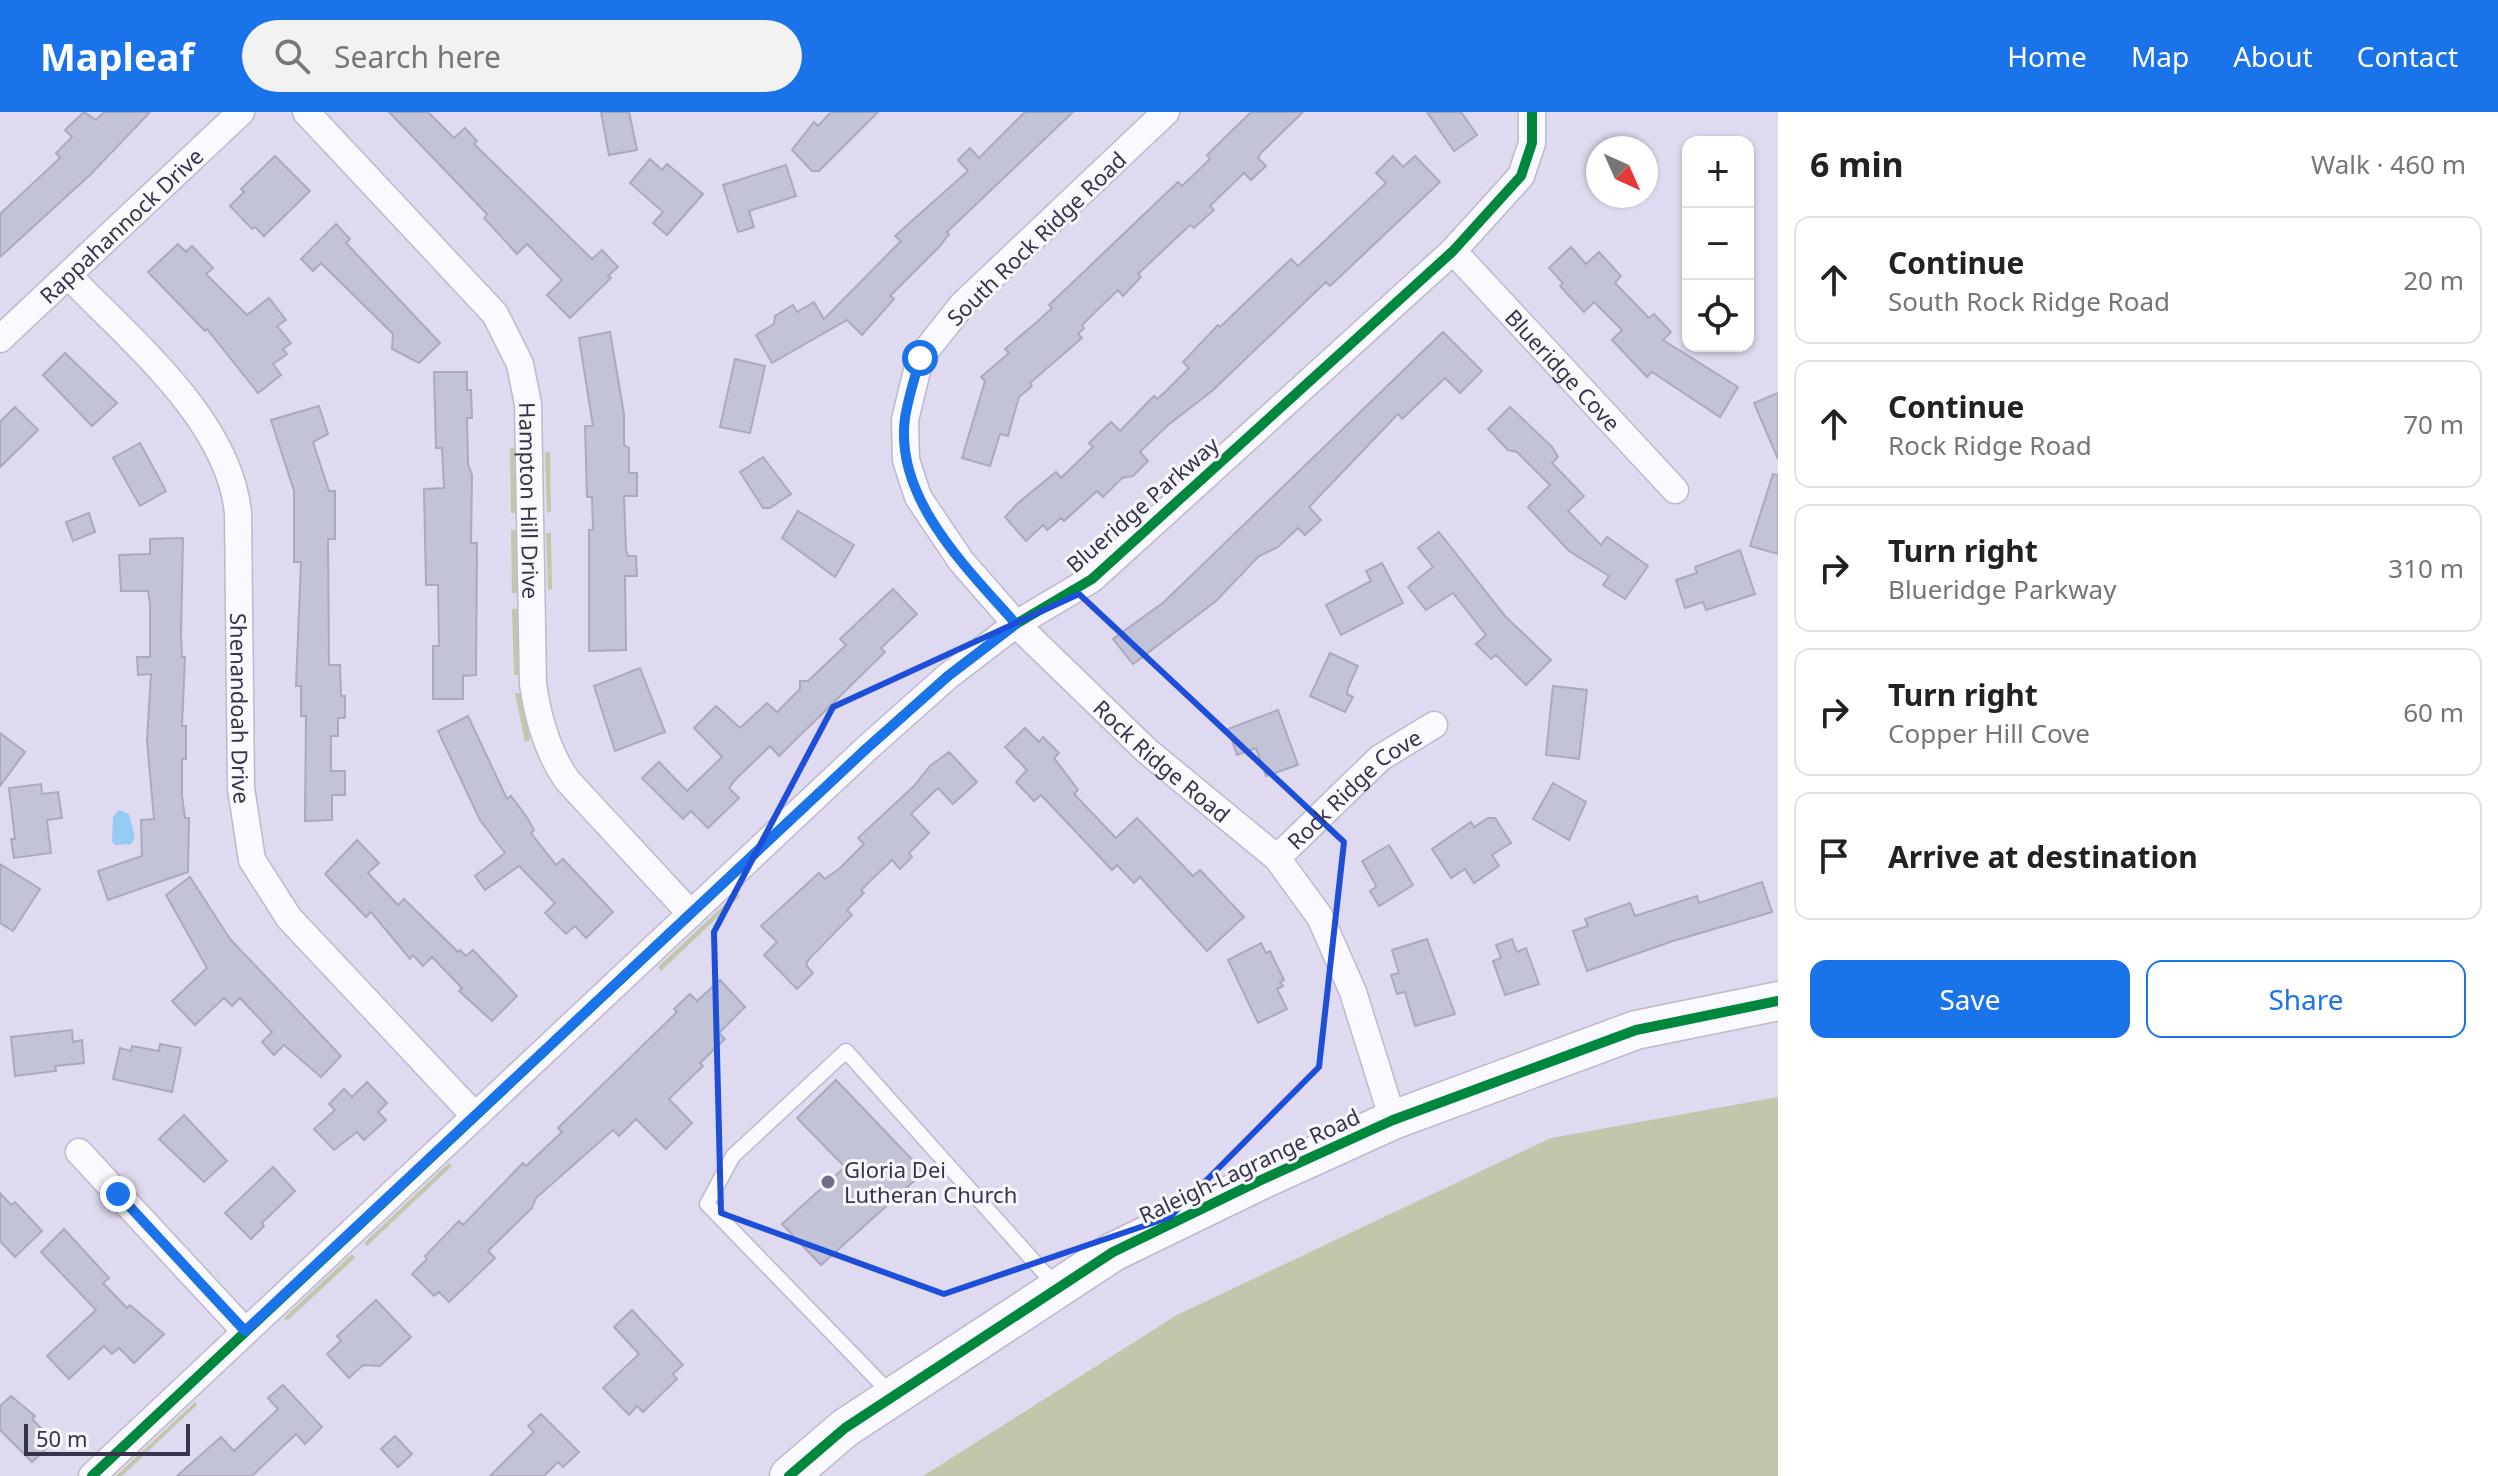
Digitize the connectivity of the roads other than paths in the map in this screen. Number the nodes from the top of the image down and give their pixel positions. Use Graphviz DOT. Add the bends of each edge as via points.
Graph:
graph roads {
  1 [pos="241,112"];
  2 [pos="306,112"];
  3 [pos="1166,112"];
  4 [pos="1532,112"];
  5 [pos="1453,251"];
  6 [pos="69,276"];
  7 [pos="0,339"];
  8 [pos="905,420"];
  9 [pos="1675,490"];
  10 [pos="1016,624"];
  11 [pos="1434,725"];
  12 [pos="1277,858"];
  13 [pos="691,914"];
  14 [pos="1778,1001"];
  15 [pos="475,1116"];
  16 [pos="1393,1120"];
  17 [pos="79,1152"];
  18 [pos="1057,1288"];
  19 [pos="245,1331"];
  20 [pos="893,1397"];
  21 [pos="92,1476"];
  22 [pos="789,1476"];
  1 -- 6 [label="street, Rappahannock Drive"];
  2 -- 13 [label="street, Hampton Hill Drive" via="478,293 507,333 528,404 533,684 543,733 567,780"];
  3 -- 8 [label="street, South Rock Ridge Road" via="962,305 920,358"];
  4 -- 5 [label="street, Blueridge Parkway" via="1532,143 1521,176"];
  5 -- 9 [label="street, Blueridge Cove"];
  5 -- 10 [label="street, Blueridge Parkway" via="1092,579"];
  6 -- 7 [label="street, Rappahannock Drive"];
  6 -- 15 [label="street, Shenandoah Drive" via="197,413 231,476 238,513 241,788 252,860 289,918"];
  8 -- 10 [label="street, Rock Ridge Road" via="906,460 918,497 961,561"];
  10 -- 12 [label="street, Rock Ridge Road" via="1147,751"];
  10 -- 13 [label="street, Blueridge Parkway" via="948,676"];
  11 -- 12 [label="street, Rock Ridge Cove" via="1380,758"];
  12 -- 16 [label="street, Rock Ridge Road" via="1320,917 1353,992"];
  13 -- 15 [label="street, Blueridge Parkway"];
  14 -- 16 [label="main road, Raleigh-Lagrange Road" via="1636,1030"];
  15 -- 19 [label="street, Blueridge Parkway"];
  16 -- 18 [label="main road, Raleigh-Lagrange Road" via="1113,1252"];
  17 -- 19 [label="street"];
  18 -- 20 [label="main road, Raleigh-Lagrange Road"];
  18 -- 20 [label="lane" via="846,1051 733,1156 707,1204"];
  19 -- 21 [label="street, Blueridge Parkway"];
  20 -- 22 [label="main road, Raleigh-Lagrange Road" via="845,1428"];
}
